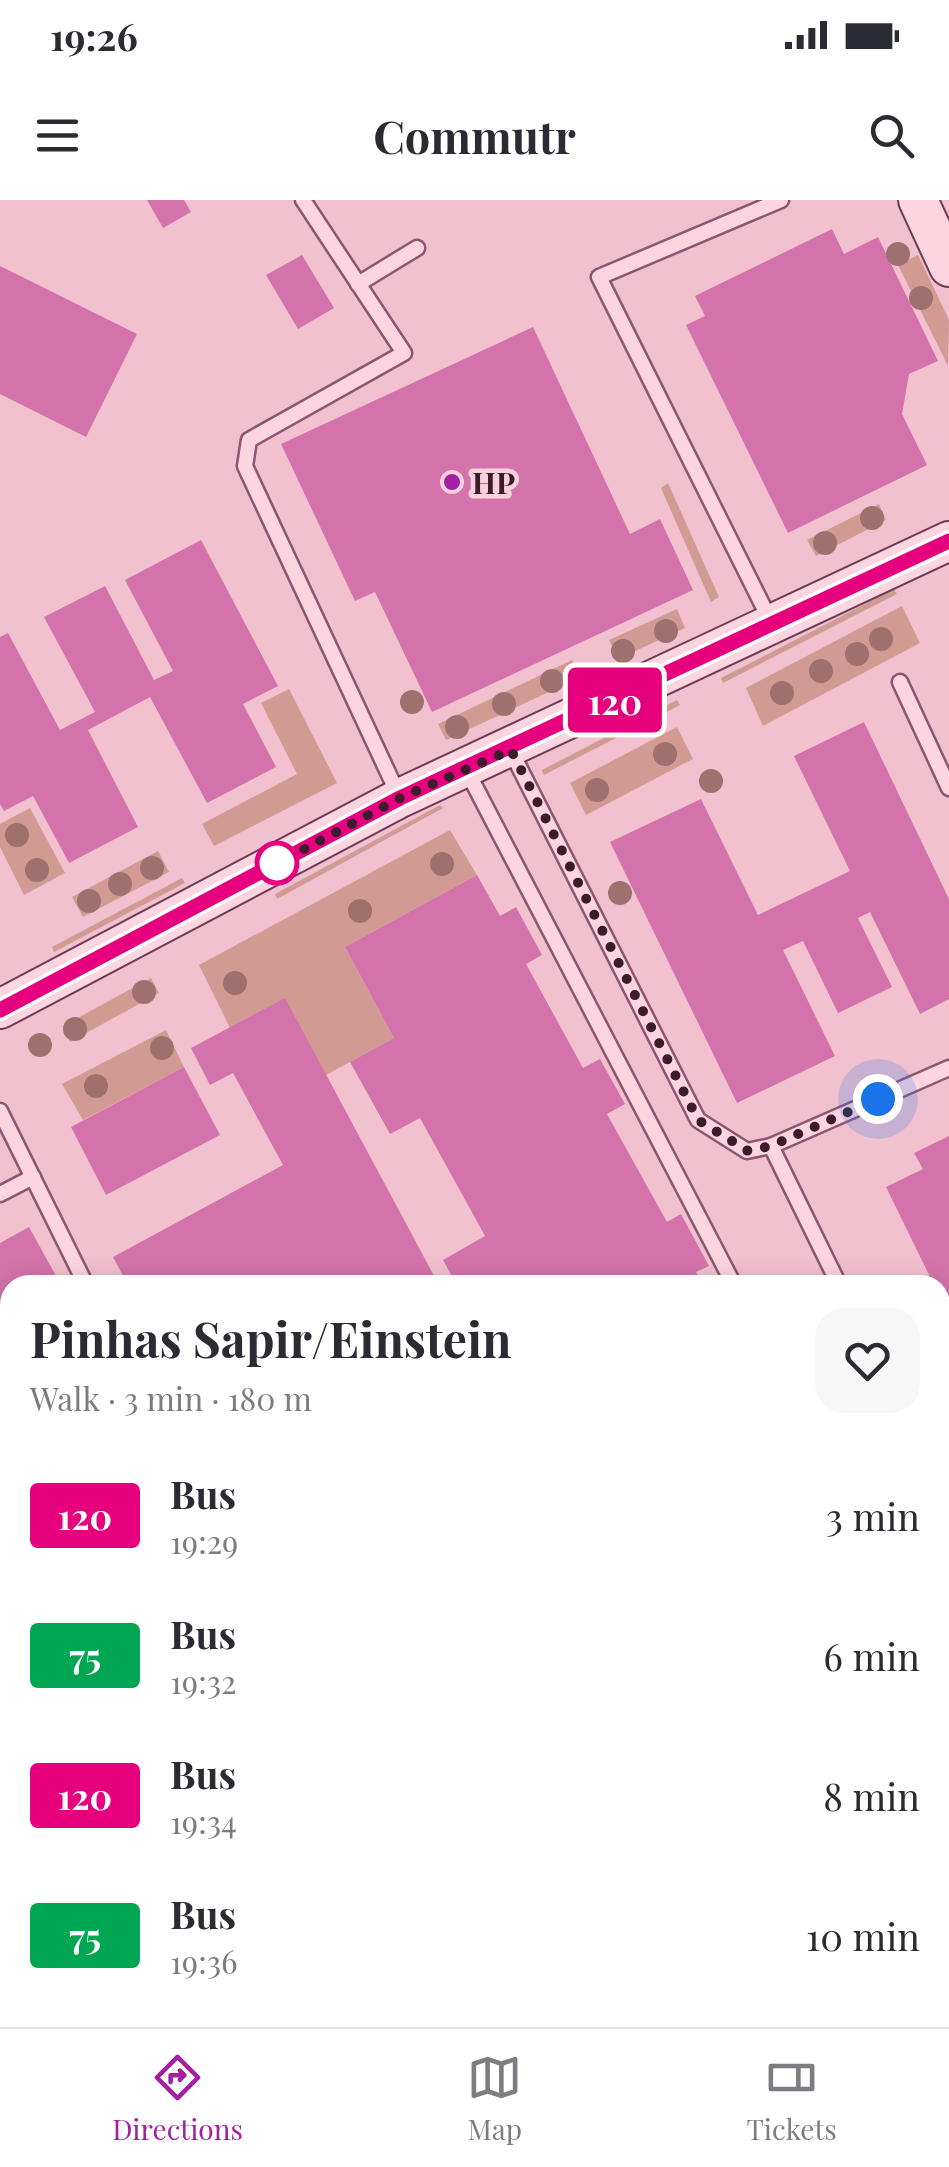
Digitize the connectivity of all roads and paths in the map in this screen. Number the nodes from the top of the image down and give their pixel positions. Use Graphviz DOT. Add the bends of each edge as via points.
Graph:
graph roads {
  1 [pos="303,200"];
  2 [pos="781,200"];
  3 [pos="918,200"];
  4 [pos="942,200"];
  5 [pos="949,219"];
  6 [pos="417,248"];
  7 [pos="949,267"];
  8 [pos="358,284"];
  9 [pos="947,544"];
  10 [pos="772,624"];
  11 [pos="900,682"];
  12 [pos="511,750"];
  13 [pos="466,770"];
  14 [pos="949,788"];
  15 [pos="400,798"];
  16 [pos="0,1010"];
  17 [pos="949,1068"];
  18 [pos="0,1111"];
  19 [pos="771,1146"];
  20 [pos="33,1177"];
  21 [pos="0,1194"];
  22 [pos="81,1275"];
  23 [pos="729,1275"];
  24 [pos="834,1275"];
  1 -- 8 [label="lane"];
  2 -- 10 [label="lane" via="600,276"];
  3 -- 7 [label="street"];
  4 -- 5 [label="street"];
  6 -- 8 [label="lane"];
  8 -- 15 [label="lane" via="404,353 249,440 245,466"];
  9 -- 10 [label="street"];
  10 -- 12 [label="street"];
  11 -- 14 [label="lane"];
  12 -- 13 [label="street"];
  12 -- 19 [label="lane" via="698,1120 748,1151"];
  13 -- 15 [label="street"];
  13 -- 23 [label="lane"];
  15 -- 16 [label="street"];
  17 -- 19 [label="lane"];
  18 -- 20 [label="lane"];
  19 -- 24 [label="lane"];
  20 -- 21 [label="lane"];
  20 -- 22 [label="lane"];
}
